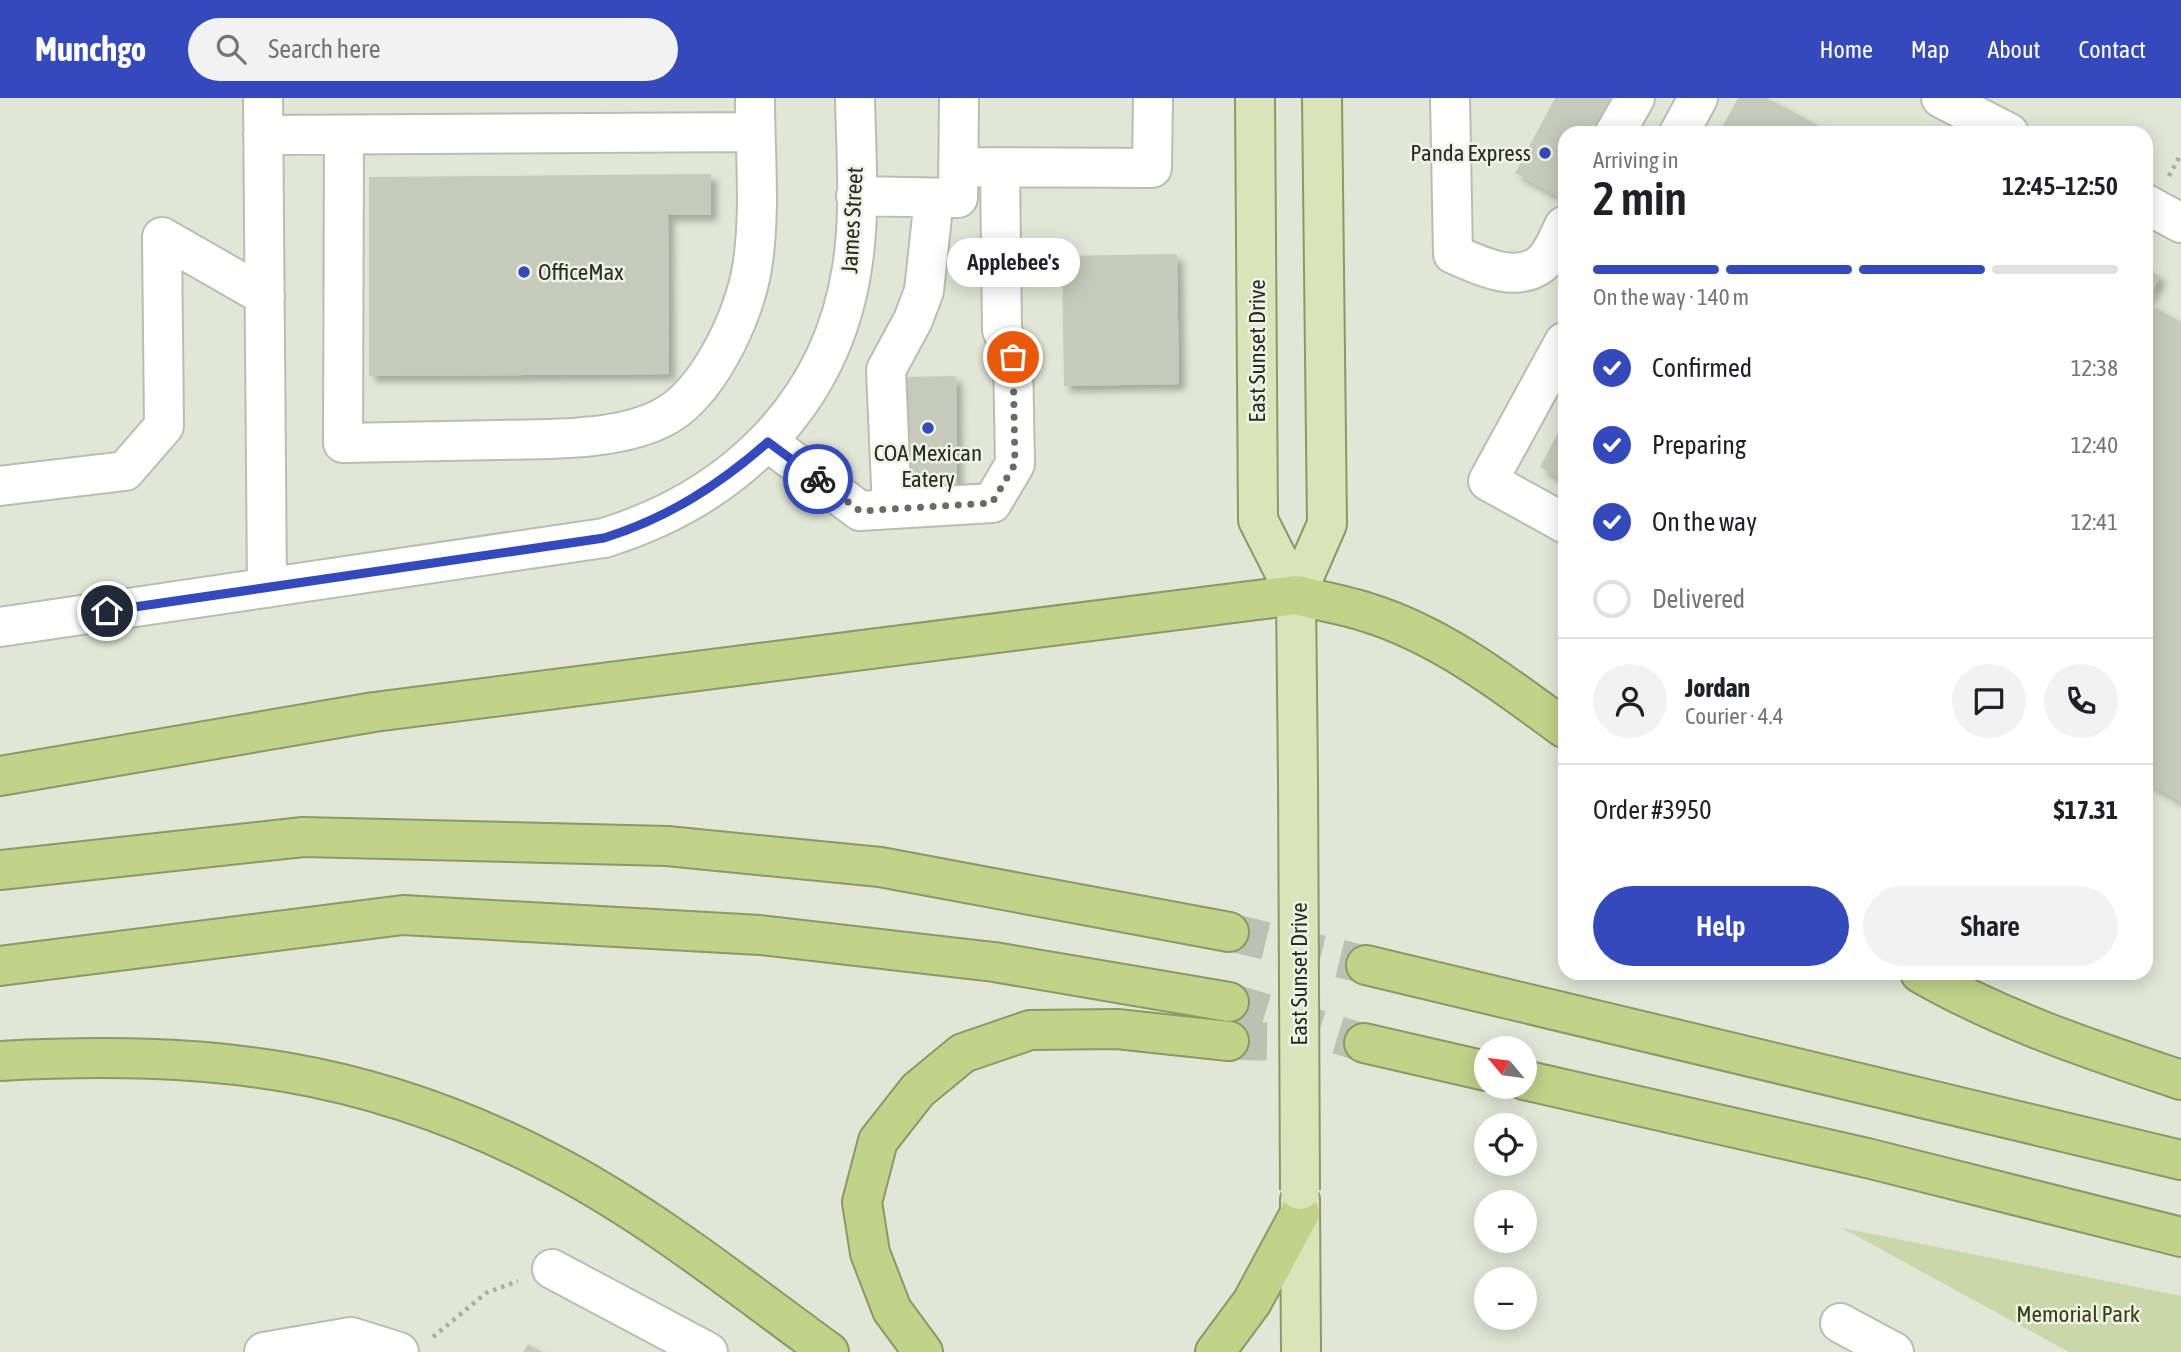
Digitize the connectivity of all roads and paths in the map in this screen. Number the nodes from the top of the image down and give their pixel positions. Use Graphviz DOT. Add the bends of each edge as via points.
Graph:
graph roads {
  1 [pos="855,98"];
  2 [pos="959,98"];
  3 [pos="1153,98"];
  4 [pos="1255,98"];
  5 [pos="1322,98"];
  6 [pos="1450,98"];
  7 [pos="1634,98"];
  8 [pos="1698,98"];
  9 [pos="1941,98"];
  10 [pos="755,115"];
  11 [pos="263,117"];
  12 [pos="1619,126"];
  13 [pos="1683,126"];
  14 [pos="1995,126"];
  15 [pos="344,135"];
  16 [pos="958,167"];
  17 [pos="1000,167"];
  18 [pos="856,196"];
  19 [pos="934,198"];
  20 [pos="2153,208"];
  21 [pos="2181,223"];
  22 [pos="1558,236"];
  23 [pos="265,296"];
  24 [pos="1558,353"];
  25 [pos="768,442"];
  26 [pos="0,486"];
  27 [pos="892,509"];
  28 [pos="1558,520"];
  29 [pos="267,588"];
  30 [pos="1296,595"];
  31 [pos="0,627"];
  32 [pos="1558,724"];
  33 [pos="0,776"];
  34 [pos="0,870"];
  35 [pos="1229,932"];
  36 [pos="1366,965"];
  37 [pos="0,966"];
  38 [pos="1933,980"];
  39 [pos="1229,1002"];
  40 [pos="1229,1041"];
  41 [pos="1364,1043"];
  42 [pos="0,1061"];
  43 [pos="1474,1068"];
  44 [pos="2181,1080"];
  45 [pos="1537,1083"];
  46 [pos="2181,1160"];
  47 [pos="1300,1202"];
  48 [pos="2181,1237"];
  49 [pos="552,1269"];
  50 [pos="1840,1323"];
  51 [pos="412,1348"];
  52 [pos="264,1352"];
  53 [pos="708,1352"];
  54 [pos="829,1352"];
  55 [pos="923,1352"];
  56 [pos="1215,1352"];
  57 [pos="1301,1352"];
  58 [pos="1894,1352"];
  1 -- 18 [label="street, James Street"];
  2 -- 16 [label="street"];
  3 -- 17 [label="street" via="1152,168"];
  4 -- 30 [label="main road, East Sunset Drive" via="1258,520"];
  5 -- 30 [label="main road, East Sunset Drive" via="1327,524"];
  6 -- 22 [label="street" via="1453,254 1513,273 1541,264"];
  7 -- 12 [label="street"];
  8 -- 13 [label="street"];
  9 -- 14 [label="street"];
  10 -- 15 [label="street"];
  10 -- 15 [label="street" via="755,245 746,294 708,372 677,408 642,426 571,438 343,443"];
  11 -- 15 [label="street"];
  11 -- 23 [label="street"];
  16 -- 17 [label="street"];
  16 -- 19 [label="street" via="958,198"];
  17 -- 27 [label="street" via="1002,330 1013,357 1015,464 992,503"];
  18 -- 19 [label="street"];
  18 -- 25 [label="street, James Street" via="852,269 838,325 818,372"];
  19 -- 27 [label="street" via="924,291 886,370"];
  20 -- 21 [label="street"];
  23 -- 26 [label="street" via="162,237 164,426 125,471"];
  23 -- 29 [label="street"];
  24 -- 28 [label="street" via="1488,481"];
  25 -- 27 [label="street" via="860,511"];
  25 -- 29 [label="street, James Street" via="726,478 684,505 604,538"];
  29 -- 31 [label="street, James Street"];
  30 -- 32 [label="highway" via="1370,613 1419,634 1481,668"];
  30 -- 33 [label="highway" via="374,712"];
  30 -- 47 [label="main road, East Sunset Drive, bridge"];
  34 -- 35 [label="highway" via="303,837 667,846 880,867"];
  36 -- 46 [label="highway"];
  37 -- 39 [label="highway" via="403,915 760,935 994,962"];
  38 -- 44 [label="highway" via="2078,1044"];
  40 -- 55 [label="highway" via="1117,1029 1030,1030 963,1053 918,1090 878,1141 862,1202 870,1254 892,1310"];
  41 -- 43 [label="highway"];
  42 -- 54 [label="highway" via="86,1056 219,1061 351,1084 424,1107 559,1168 632,1211"];
  45 -- 48 [label="highway" via="1867,1158"];
  47 -- 56 [label="highway" via="1252,1302"];
  47 -- 57 [label="main road, East Sunset Drive"];
  49 -- 51 [label="path" via="486,1293"];
  49 -- 53 [label="street"];
  50 -- 58 [label="street"];
  51 -- 52 [label="street" via="351,1337"];
}
